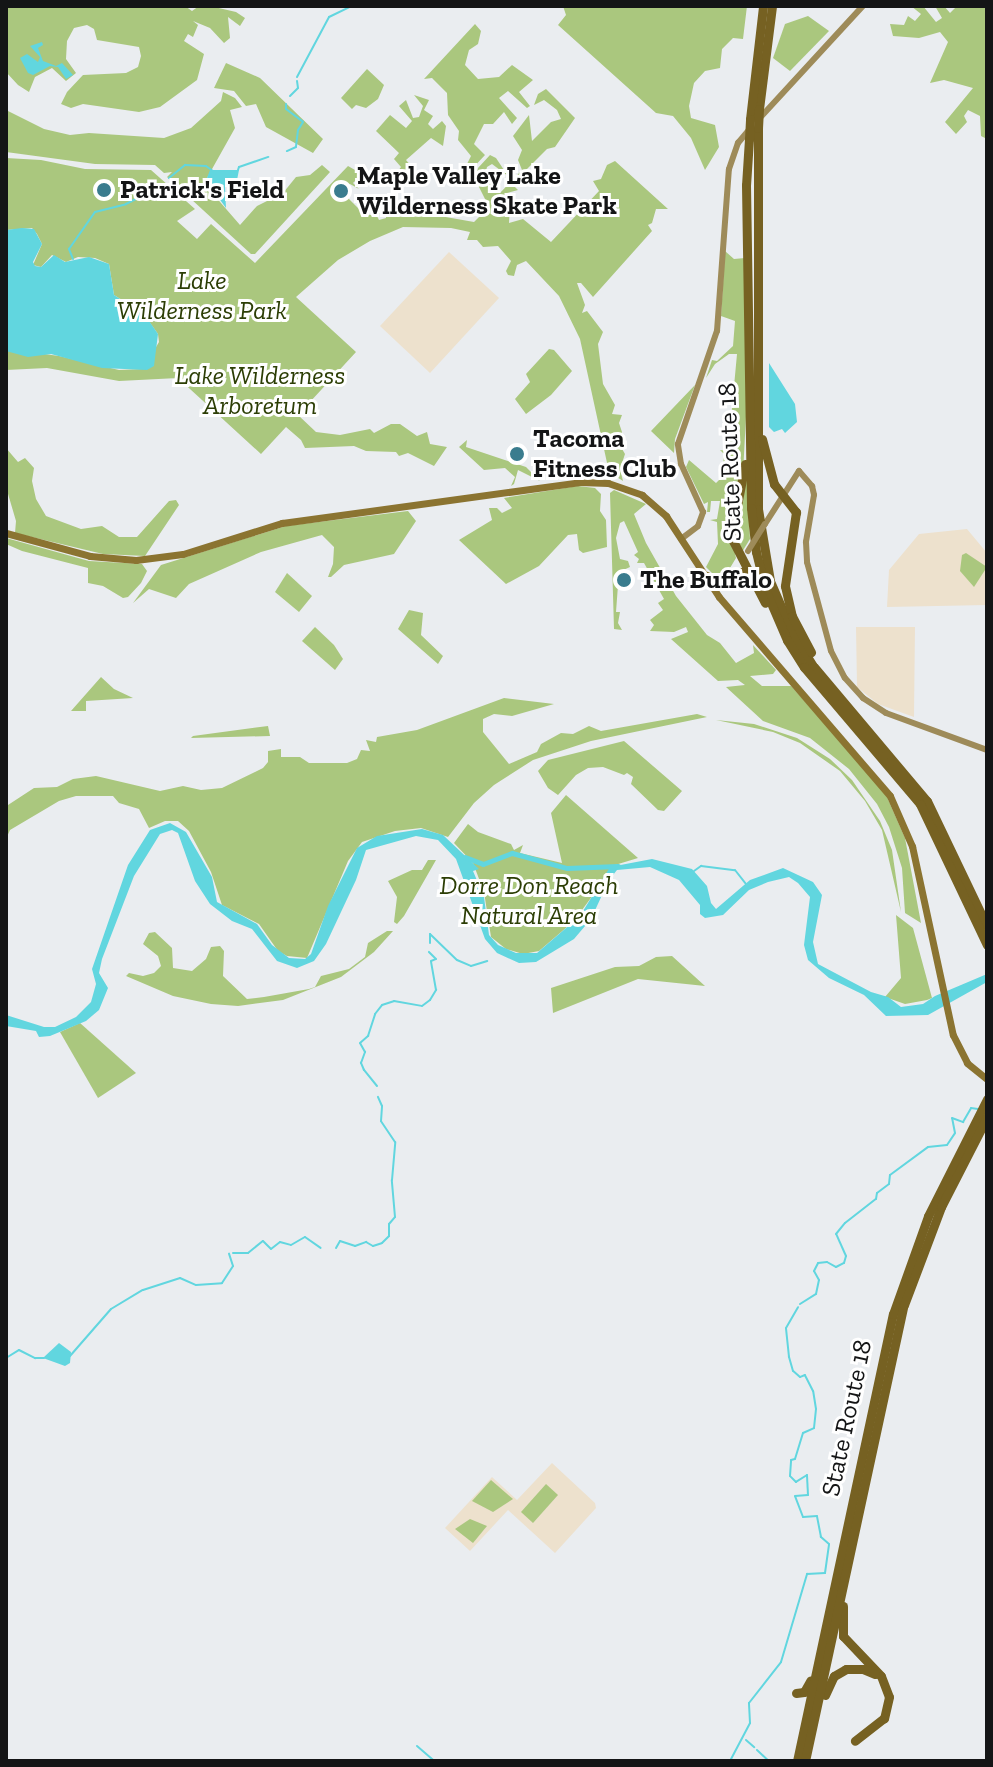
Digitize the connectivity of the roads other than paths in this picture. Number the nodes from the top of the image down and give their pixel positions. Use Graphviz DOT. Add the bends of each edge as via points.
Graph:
graph roads {
  1 [pos="763,6"];
  2 [pos="772,6"];
  3 [pos="863,6"];
  4 [pos="756,320"];
  5 [pos="749,405"];
  6 [pos="809,481"];
  7 [pos="786,489"];
  8 [pos="6,533"];
  9 [pos="681,539"];
  10 [pos="745,555"];
  11 [pos="736,572"];
  12 [pos="703,573"];
  13 [pos="750,574"];
  14 [pos="727,586"];
  15 [pos="719,597"];
  16 [pos="820,687"];
  17 [pos="857,716"];
  18 [pos="987,750"];
  19 [pos="987,926"];
  20 [pos="987,945"];
  21 [pos="987,1079"];
  22 [pos="987,1099"];
  23 [pos="987,1117"];
  24 [pos="863,1491"];
  25 [pos="852,1504"];
  26 [pos="810,1681"];
  27 [pos="796,1693"];
  28 [pos="819,1696"];
  29 [pos="814,1716"];
  30 [pos="794,1761"];
  31 [pos="806,1761"];
  1 -- 5 [label="highway, State Route 18, bridge" via="746,185"];
  2 -- 4 [label="highway, State Route 18, bridge" via="758,128"];
  3 -- 9 [label="main road" via="738,143 729,169 717,331 678,445 681,464 702,505 702,518"];
  4 -- 7 [label="highway" via="763,445 774,484"];
  4 -- 17 [label="highway, State Route 18" via="758,509 766,564 793,634 821,677"];
  5 -- 10 [label="highway" via="743,487 731,533 734,547"];
  5 -- 16 [label="highway, State Route 18" via="751,519 761,576 787,640"];
  6 -- 7 [label="main road" via="797,478"];
  6 -- 7 [label="main road" via="799,471"];
  6 -- 18 [label="main road" via="815,502 807,562 831,651 845,678 886,713"];
  7 -- 10 [label="main road, bridge"];
  7 -- 17 [label="highway" via="796,515 785,573 792,616 824,673"];
  8 -- 9 [label="main road" via="90,556 151,559 282,523 598,482 621,486 650,501"];
  9 -- 12 [label="main road"];
  10 -- 11 [label="main road"];
  10 -- 13 [label="highway"];
  11 -- 12 [label="main road" via="719,582"];
  11 -- 14 [label="main road"];
  12 -- 15 [label="main road"];
  13 -- 14 [label="highway" via="742,572"];
  13 -- 16 [label="highway" via="787,646"];
  14 -- 15 [label="main road"];
  15 -- 21 [label="main road" via="890,796 912,846 941,987 961,1054"];
  16 -- 20 [label="highway, State Route 18" via="920,804"];
  17 -- 19 [label="highway, State Route 18" via="927,801"];
  22 -- 25 [label="highway, State Route 18" via="928,1216 896,1302"];
  23 -- 24 [label="highway, State Route 18" via="920,1255 883,1390"];
  24 -- 28 [label="highway, State Route 18"];
  24 -- 28 [label="highway" via="841,1627 849,1646 883,1679 889,1701 881,1720 854,1740 885,1709 881,1680 867,1670 846,1669"];
  25 -- 26 [label="highway"];
  25 -- 28 [label="highway, State Route 18"];
  26 -- 27 [label="highway" via="804,1692"];
  26 -- 30 [label="highway"];
  28 -- 29 [label="highway"];
  29 -- 30 [label="highway"];
  29 -- 31 [label="highway"];
}
